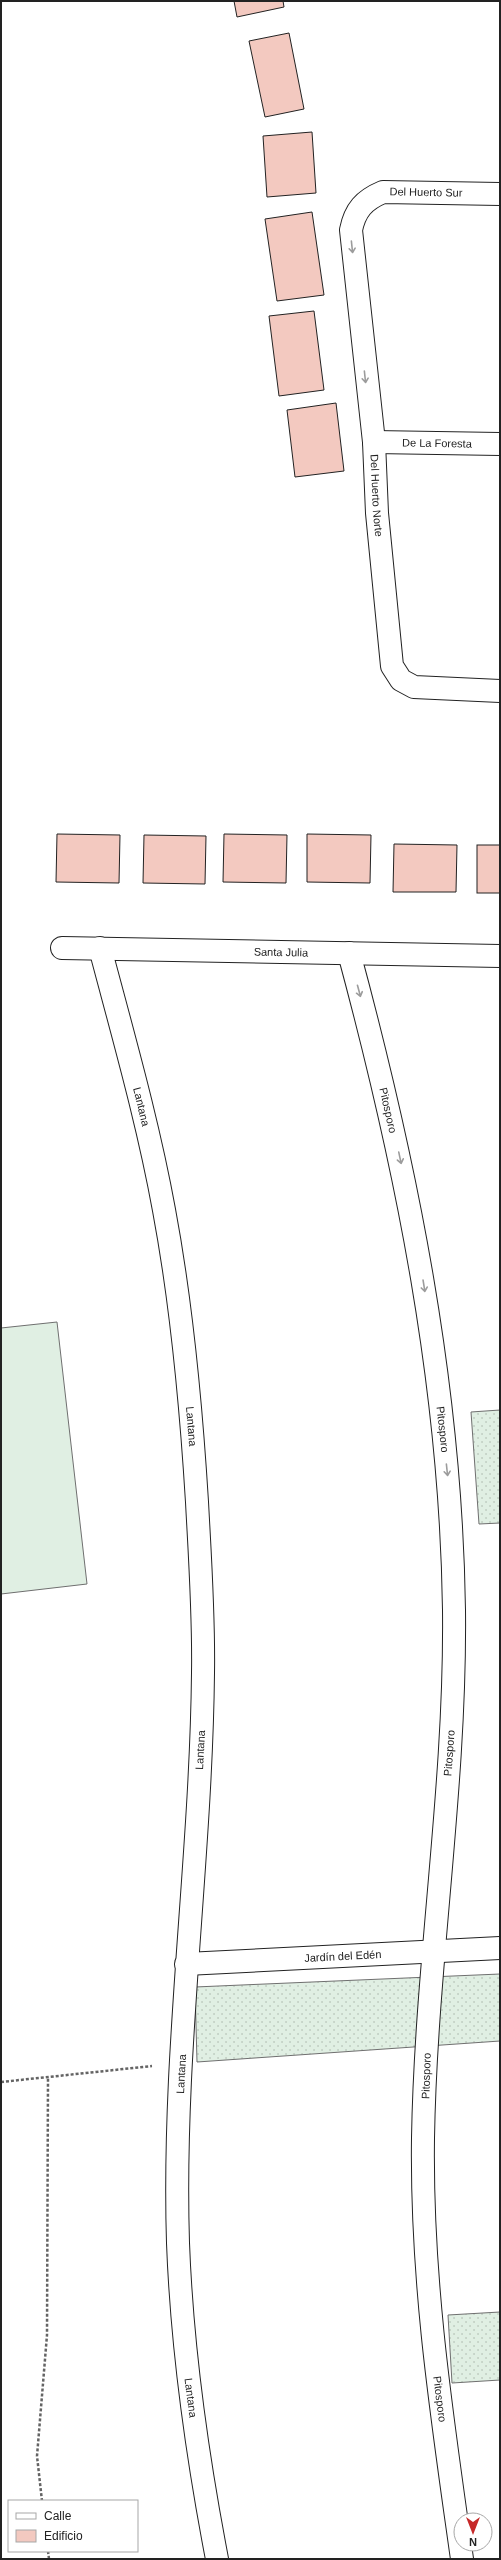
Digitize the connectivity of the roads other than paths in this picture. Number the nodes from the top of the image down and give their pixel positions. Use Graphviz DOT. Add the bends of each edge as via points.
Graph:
graph roads {
  1 [pos="500,194"];
  2 [pos="358,210"];
  3 [pos="374,442"];
  4 [pos="500,444"];
  5 [pos="500,691"];
  6 [pos="62,948"];
  7 [pos="100,948"];
  8 [pos="349,953"];
  9 [pos="500,956"];
  10 [pos="500,1948"];
  11 [pos="432,1952"];
  12 [pos="186,1964"];
  13 [pos="217,2559"];
  14 [pos="462,2559"];
  1 -- 2 [label="street, Del Huerto Sur" via="382,192"];
  2 -- 3 [label="street, Del Huerto Norte, one-way" via="352,224 351,241"];
  3 -- 4 [label="street, De La Foresta"];
  3 -- 5 [label="street, Del Huerto Norte" via="390,657 395,673 407,684 424,689"];
  6 -- 7 [label="street, Santa Julia"];
  7 -- 8 [label="street, Santa Julia"];
  7 -- 12 [label="street, Lantana" via="164,1206 181,1316 194,1453 203,1670"];
  8 -- 9 [label="street, Santa Julia"];
  8 -- 11 [label="street, Pitosporo, one-way" via="383,1080 418,1245 449,1488 454,1611 453,1694"];
  10 -- 11 [label="street, Jardín del Edén"];
  11 -- 12 [label="street, Jardín del Edén"];
  11 -- 14 [label="street, Pitosporo" via="423,2139 428,2285 432,2350"];
  12 -- 13 [label="street, Lantana" via="181,2063 178,2236 193,2418"];
}
